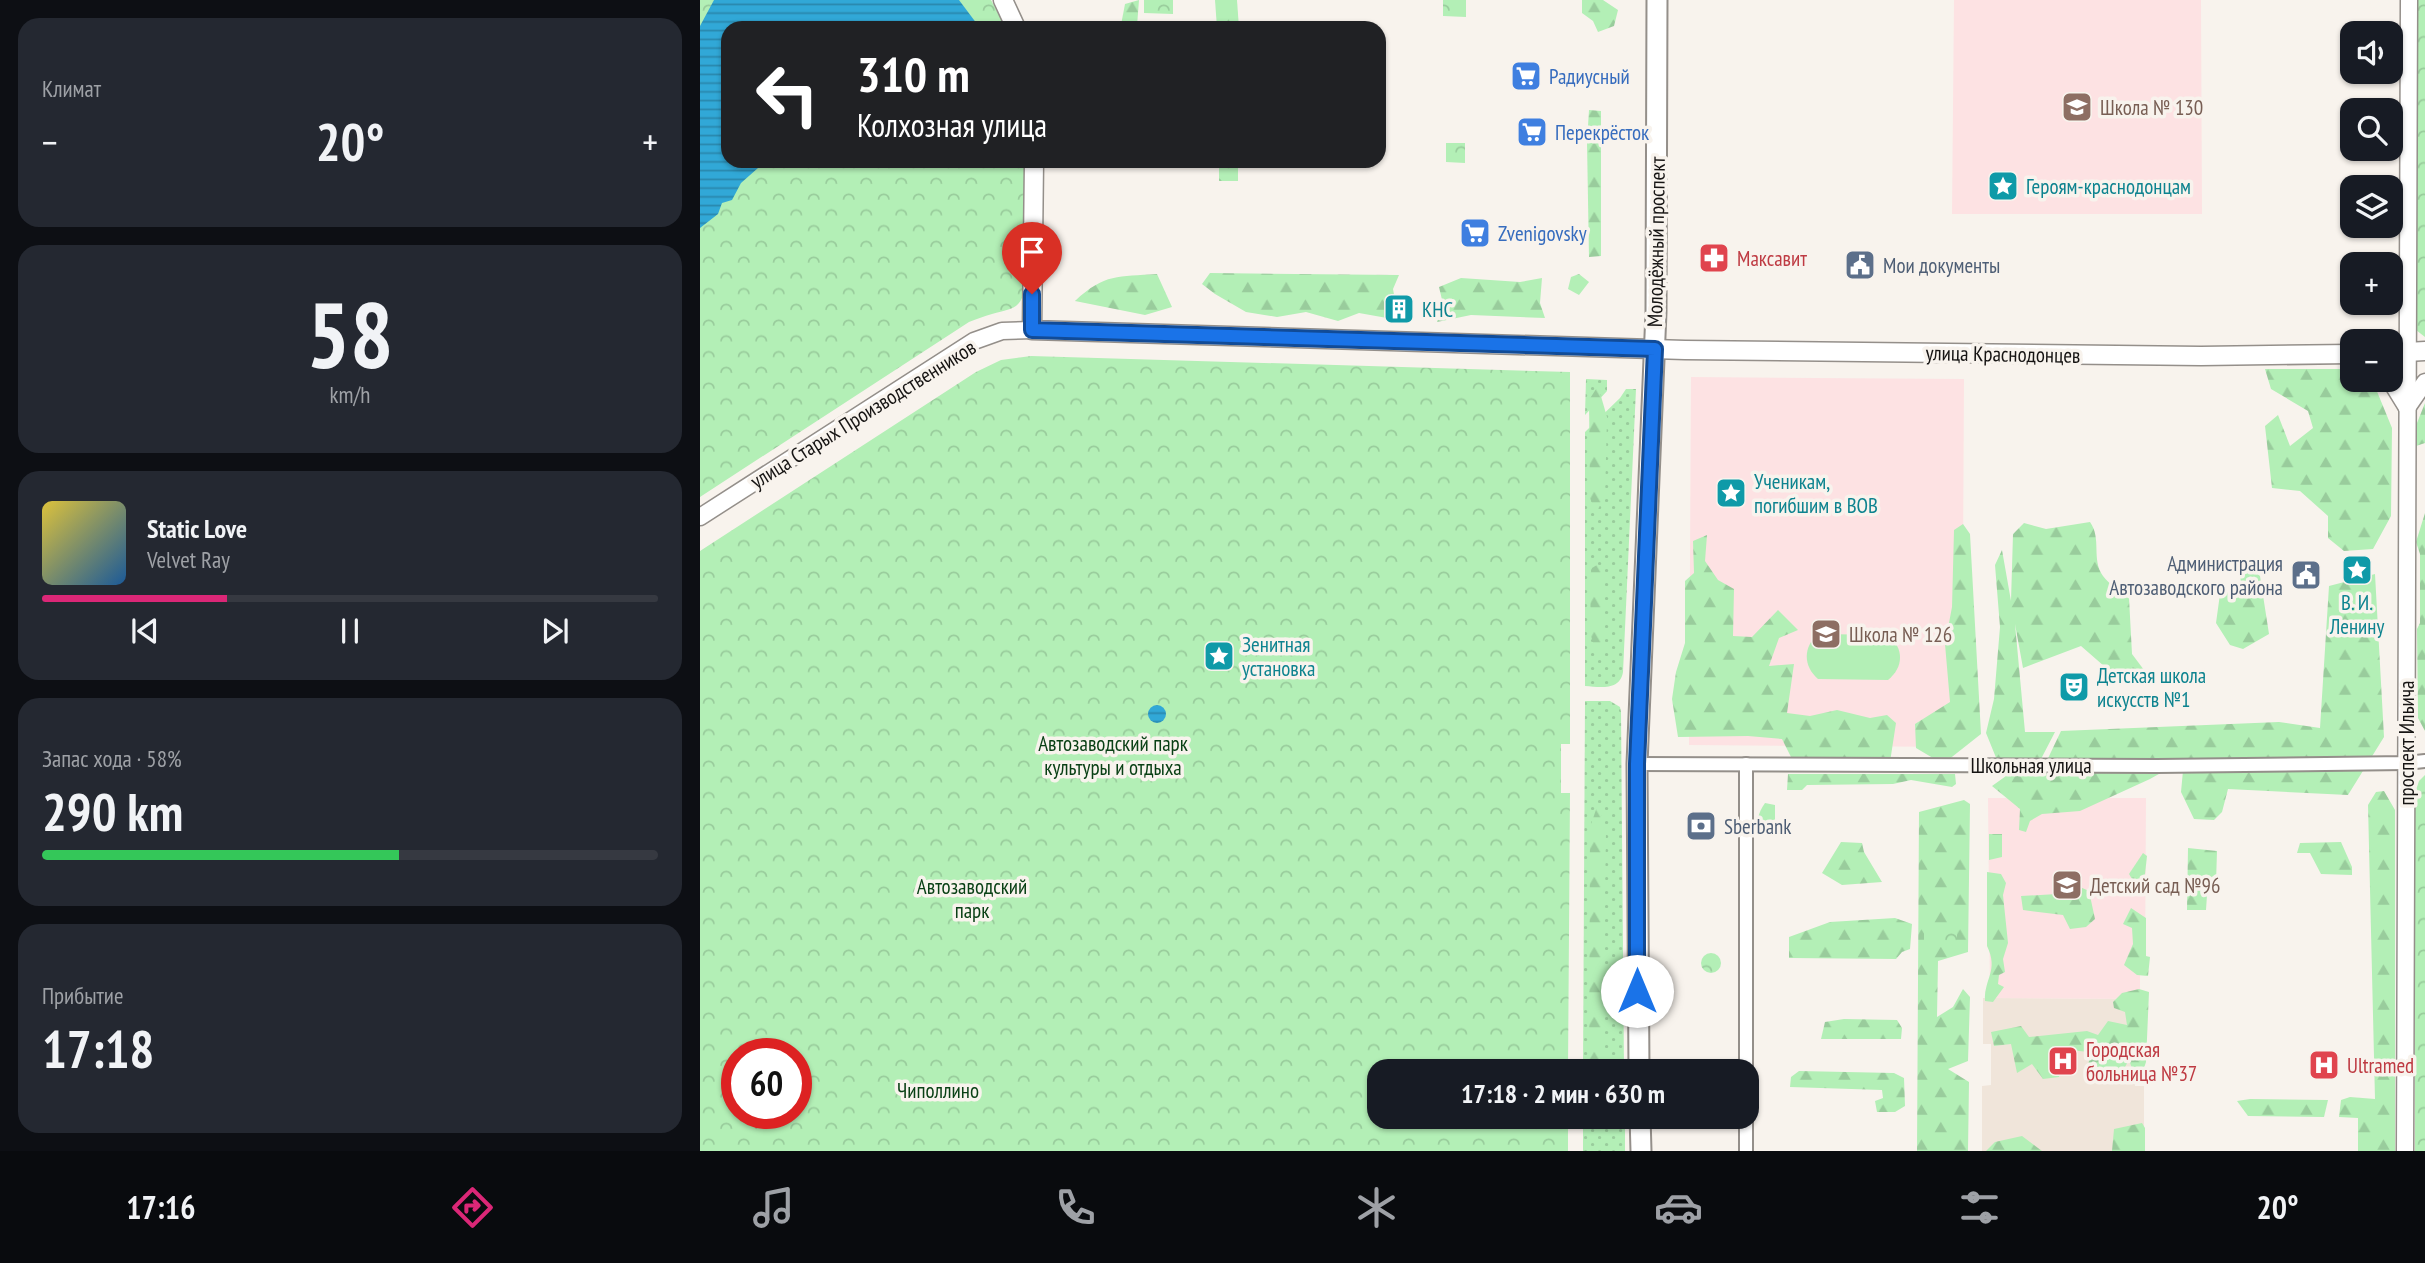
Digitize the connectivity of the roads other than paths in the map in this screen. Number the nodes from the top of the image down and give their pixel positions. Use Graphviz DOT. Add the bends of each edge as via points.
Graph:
graph roads {
  1 [pos="1003,0"];
  2 [pos="1657,0"];
  3 [pos="2409,0"];
  4 [pos="1013,21"];
  5 [pos="1034,168"];
  6 [pos="1032,330"];
  7 [pos="1655,349"];
  8 [pos="2408,352"];
  9 [pos="2340,354"];
  10 [pos="2425,382"];
  11 [pos="2397,392"];
  12 [pos="2407,408"];
  13 [pos="700,517"];
  14 [pos="2425,761"];
  15 [pos="1637,764"];
  16 [pos="1746,764"];
  17 [pos="2406,764"];
  18 [pos="1639,1059"];
  19 [pos="1746,1059"];
  20 [pos="1640,1129"];
  21 [pos="1746,1129"];
  22 [pos="1641,1151"];
  23 [pos="1746,1151"];
  24 [pos="2405,1151"];
  1 -- 4 [label="main road"];
  2 -- 7 [label="main road, Молодёжный проспект"];
  3 -- 8 [label="street, проспект Ильича"];
  5 -- 6 [label="main road"];
  6 -- 7 [label="main road, улица Краснодонцев"];
  6 -- 13 [label="street, улица Старых Производственников" via="1002,331 974,341"];
  7 -- 9 [label="main road, улица Краснодонцев" via="2123,356"];
  7 -- 15 [label="main road, Молодёжный проспект"];
  8 -- 12 [label="street, проспект Ильича"];
  10 -- 12 [label="street"];
  11 -- 12 [label="street"];
  12 -- 17 [label="street, проспект Ильича"];
  14 -- 17 [label="street, Школьная улица"];
  15 -- 16 [label="street, Школьная улица"];
  15 -- 18 [label="main road, Молодёжный проспект"];
  16 -- 17 [label="street, Школьная улица"];
  16 -- 19 [label="street"];
  17 -- 24 [label="street, проспект Ильича"];
  20 -- 22 [label="main road"];
  21 -- 23 [label="street"];
}
